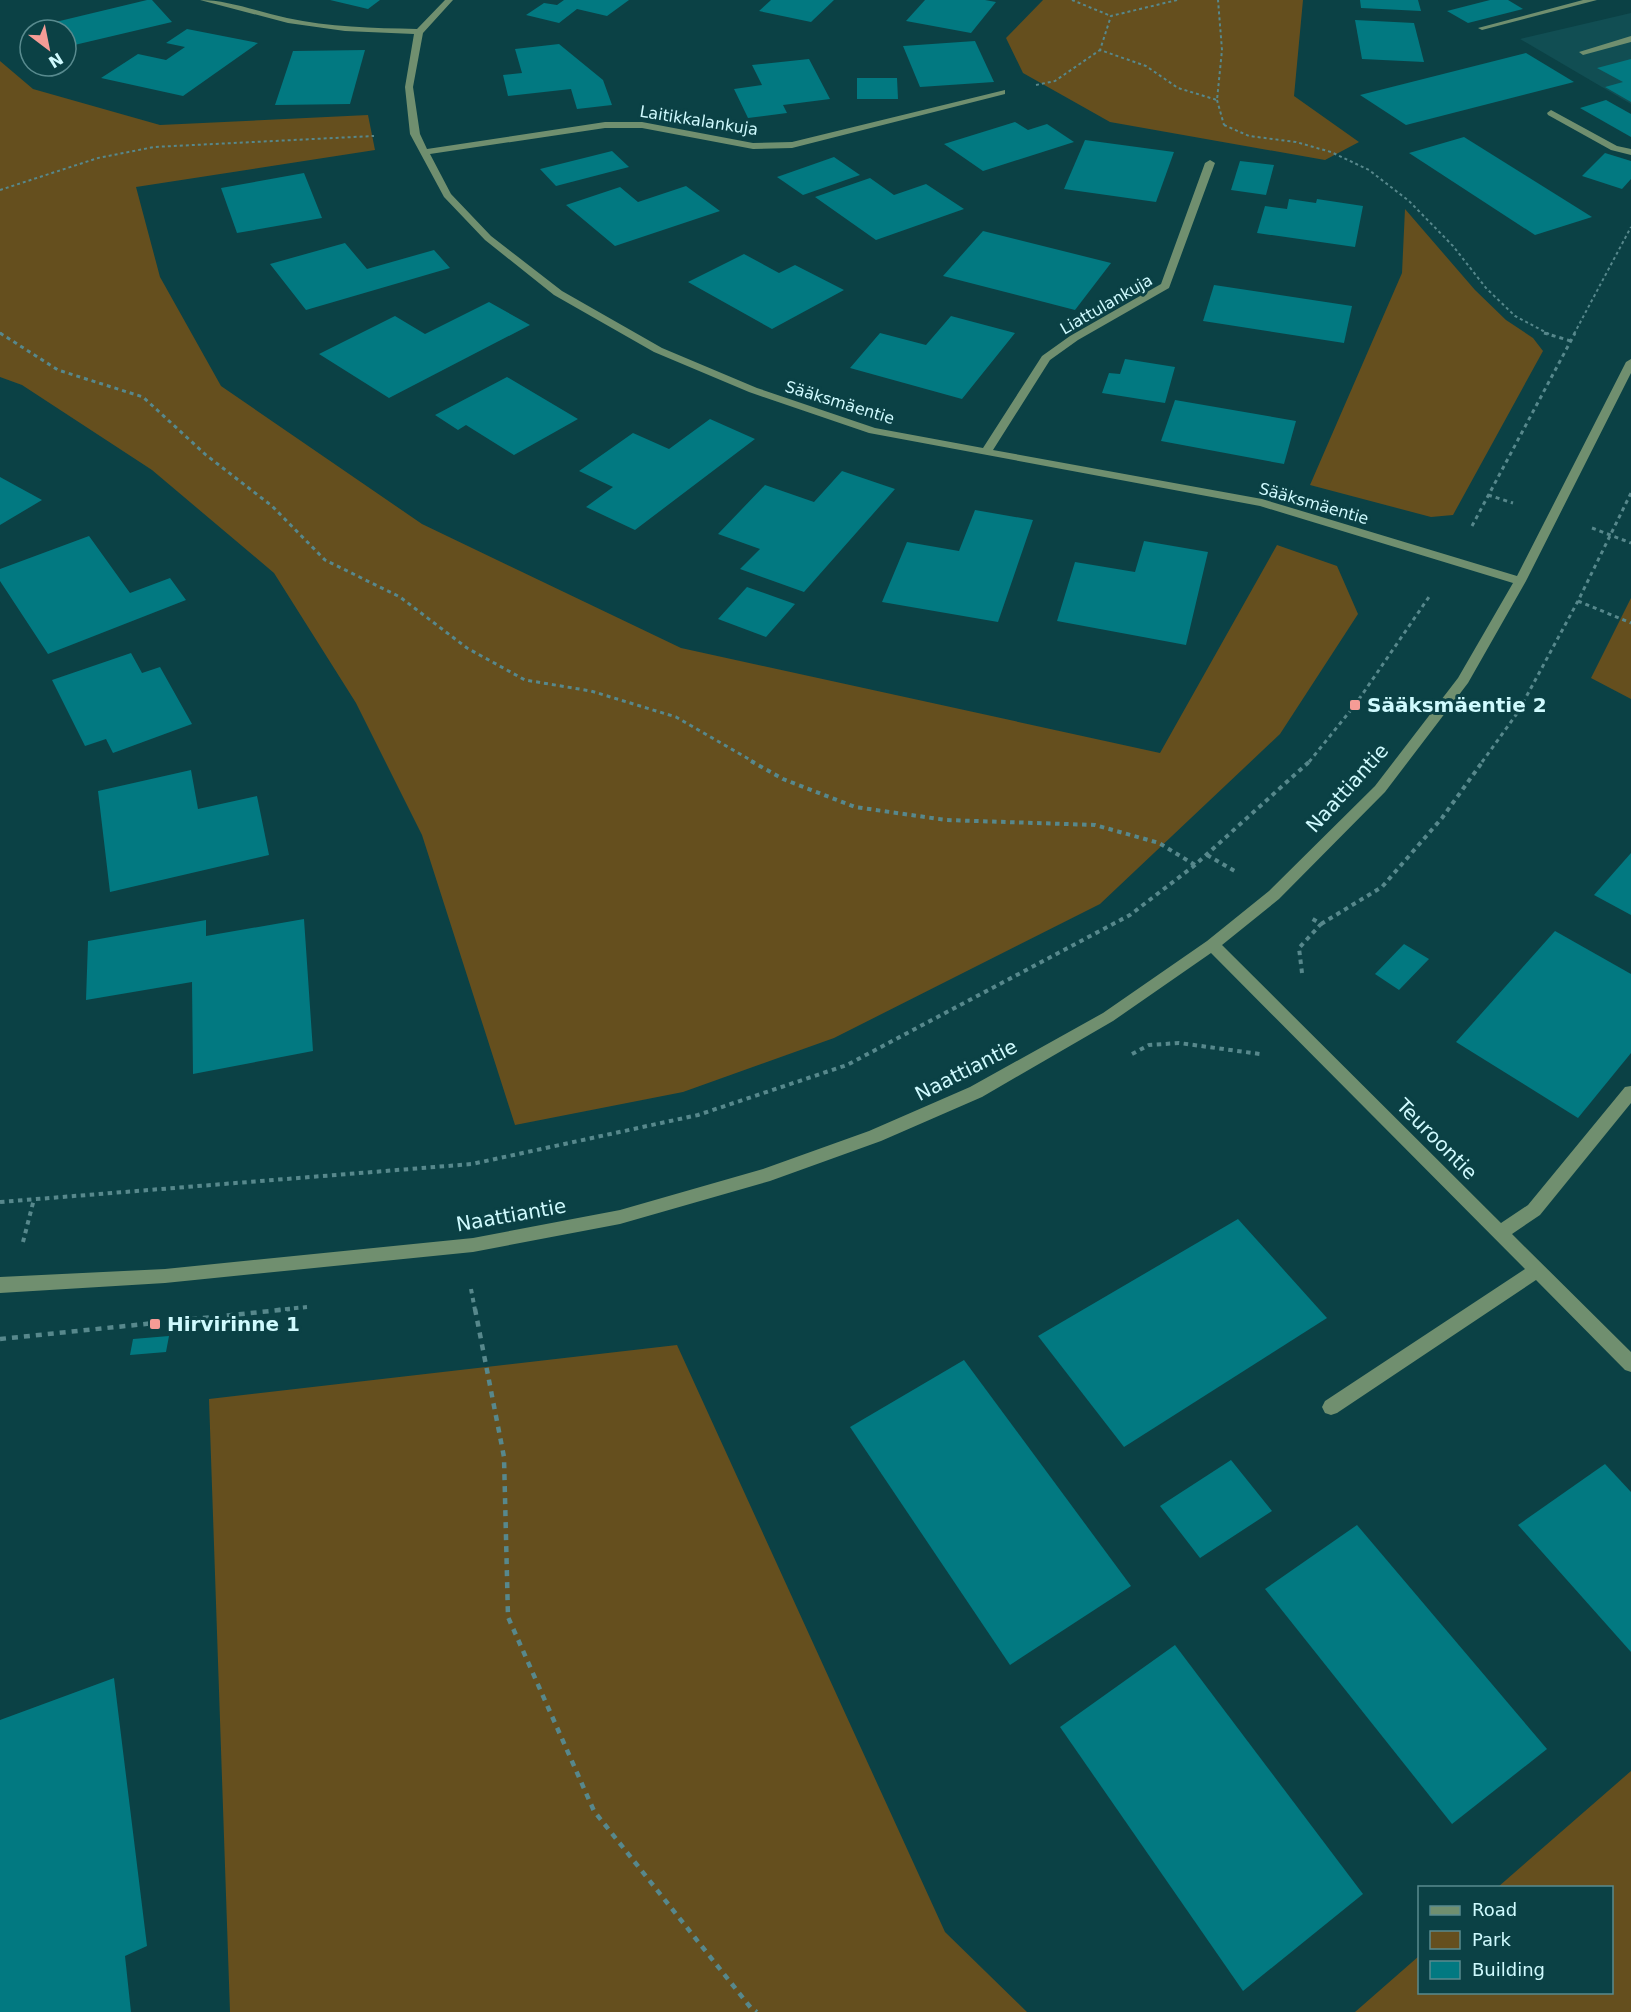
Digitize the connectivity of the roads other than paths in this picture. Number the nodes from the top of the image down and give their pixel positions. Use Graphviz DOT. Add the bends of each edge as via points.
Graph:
graph roads {
  1 [pos="204,0"];
  2 [pos="449,0"];
  3 [pos="1593,0"];
  4 [pos="1482,28"];
  5 [pos="420,32"];
  6 [pos="1631,39"];
  7 [pos="1583,52"];
  8 [pos="1002,92"];
  9 [pos="1551,113"];
  10 [pos="423,152"];
  11 [pos="1631,152"];
  12 [pos="1210,163"];
  13 [pos="1631,362"];
  14 [pos="985,453"];
  15 [pos="1520,581"];
  16 [pos="1212,945"];
  17 [pos="1631,1092"];
  18 [pos="1501,1232"];
  19 [pos="1538,1269"];
  20 [pos="0,1286"];
  21 [pos="1631,1364"];
  22 [pos="1331,1407"];
  1 -- 5 [label="street" via="288,21 345,29"];
  2 -- 5 [label="street"];
  3 -- 4 [label="street"];
  5 -- 10 [label="street, Sääksmäentie" via="409,87 415,134"];
  6 -- 7 [label="street"];
  8 -- 10 [label="street, Laitikkalankuja" via="792,145 753,146 642,125 605,125"];
  9 -- 11 [label="street" via="1614,148"];
  10 -- 14 [label="street, Sääksmäentie" via="447,195 488,238 558,293 658,350 753,390 873,431"];
  12 -- 14 [label="street, Liattulankuja" via="1165,286 1046,358"];
  13 -- 15 [label="street, Naattiantie"];
  14 -- 15 [label="street, Sääksmäentie" via="1262,503"];
  15 -- 16 [label="street, Naattiantie" via="1463,680 1380,789 1274,895"];
  16 -- 18 [label="street, Teuroontie"];
  16 -- 20 [label="street, Naattiantie" via="1108,1017 976,1092 875,1136 764,1176 620,1217 473,1245 165,1276"];
  17 -- 18 [label="street" via="1534,1210"];
  18 -- 19 [label="street, Teuroontie"];
  19 -- 21 [label="street, Teuroontie"];
  19 -- 22 [label="street"];
}
